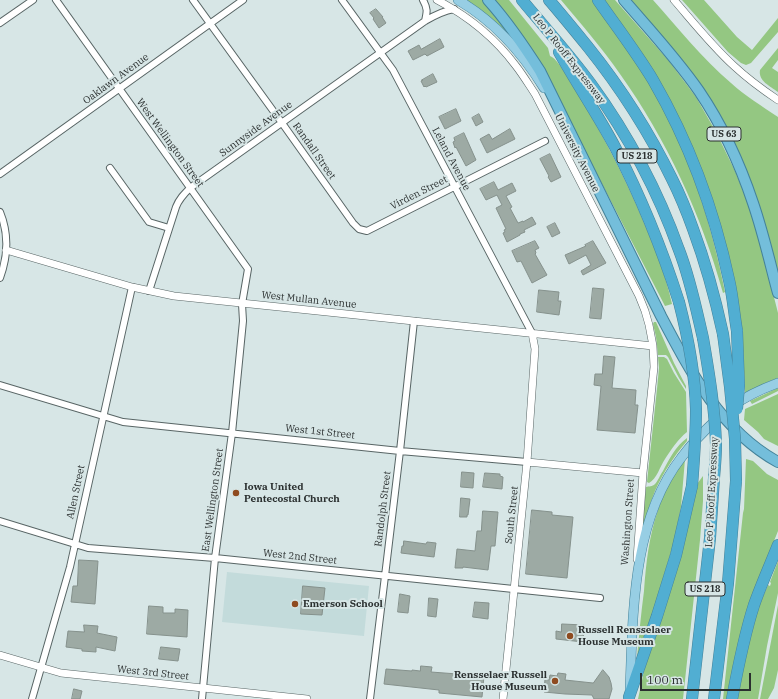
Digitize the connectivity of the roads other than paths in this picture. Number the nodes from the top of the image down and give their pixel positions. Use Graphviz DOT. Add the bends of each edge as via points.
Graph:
graph roads {
  1 [pos="33,0"];
  2 [pos="56,0"];
  3 [pos="193,0"];
  4 [pos="243,0"];
  5 [pos="342,0"];
  6 [pos="423,0"];
  7 [pos="437,0"];
  8 [pos="458,0"];
  9 [pos="488,0"];
  10 [pos="522,0"];
  11 [pos="549,0"];
  12 [pos="598,0"];
  13 [pos="624,0"];
  14 [pos="674,0"];
  15 [pos="454,9"];
  16 [pos="425,22"];
  17 [pos="0,23"];
  18 [pos="210,24"];
  19 [pos="544,26"];
  20 [pos="381,53"];
  21 [pos="119,89"];
  22 [pos="778,100"];
  23 [pos="282,123"];
  24 [pos="566,125"];
  25 [pos="545,141"];
  26 [pos="110,168"];
  27 [pos="0,174"];
  28 [pos="454,186"];
  29 [pos="190,188"];
  30 [pos="0,212"];
  31 [pos="169,228"];
  32 [pos="367,231"];
  33 [pos="6,250"];
  34 [pos="0,278"];
  35 [pos="132,287"];
  36 [pos="149,291"];
  37 [pos="778,293"];
  38 [pos="242,304"];
  39 [pos="414,321"];
  40 [pos="532,333"];
  41 [pos="653,346"];
  42 [pos="778,383"];
  43 [pos="0,385"];
  44 [pos="722,415"];
  45 [pos="103,416"];
  46 [pos="232,433"];
  47 [pos="735,439"];
  48 [pos="400,450"];
  49 [pos="527,462"];
  50 [pos="778,462"];
  51 [pos="643,473"];
  52 [pos="0,521"];
  53 [pos="75,544"];
  54 [pos="778,545"];
  55 [pos="215,558"];
  56 [pos="384,576"];
  57 [pos="514,589"];
  58 [pos="634,597"];
  59 [pos="600,598"];
  60 [pos="0,655"];
  61 [pos="41,668"];
  62 [pos="202,688"];
  63 [pos="629,698"];
  64 [pos="32,699"];
  65 [pos="202,699"];
  66 [pos="307,699"];
  67 [pos="370,699"];
  68 [pos="503,699"];
  69 [pos="692,699"];
  70 [pos="714,699"];
  71 [pos="732,699"];
  1 -- 17 [label="street"];
  2 -- 21 [label="street, West Wellington Street"];
  3 -- 18 [label="street, Randall Street"];
  4 -- 18 [label="street, Oaklawn Avenue"];
  5 -- 20 [label="street, Leland Avenue"];
  6 -- 16 [label="street" via="428,11"];
  7 -- 15 [label="street, University Avenue"];
  8 -- 24 [label="main road" via="487,21 514,48 536,74"];
  9 -- 24 [label="highway" via="509,25 540,71"];
  10 -- 19 [label="highway, Leo P Rooff Expressway / US 218"];
  11 -- 47 [label="highway, Leo P Rooff Expressway / US 218, bridge" via="588,47 626,100 673,180 709,274 717,304"];
  12 -- 47 [label="highway, bridge" via="653,80 685,144 707,199 730,281 737,331 739,386"];
  13 -- 37 [label="highway, US 63" via="687,74 724,134 761,226"];
  14 -- 22 [label="street" via="734,66"];
  15 -- 16 [label="street, Sunnyside Avenue" via="439,13"];
  15 -- 41 [label="street, University Avenue" via="494,42 516,66 535,94 639,296"];
  16 -- 20 [label="street, Sunnyside Avenue"];
  18 -- 21 [label="street, Oaklawn Avenue"];
  18 -- 23 [label="street, Randall Street"];
  19 -- 63 [label="highway, bridge" via="592,106 634,186 667,265 686,328 691,355 696,408 692,486 676,555"];
  19 -- 69 [label="highway, Leo P Rooff Expressway / US 218, bridge" via="591,84 644,170 680,251 703,338 710,376 716,445 710,538"];
  20 -- 23 [label="street, Sunnyside Avenue"];
  20 -- 28 [label="street, Leland Avenue" via="393,70"];
  21 -- 27 [label="street, Oaklawn Avenue"];
  21 -- 29 [label="street, West Wellington Street"];
  23 -- 29 [label="street, Sunnyside Avenue"];
  23 -- 32 [label="street, Randall Street" via="353,223 359,229"];
  24 -- 44 [label="highway" via="679,351"];
  25 -- 28 [label="street, Virden Street"];
  26 -- 31 [label="street" via="149,222"];
  28 -- 32 [label="street, Virden Street"];
  28 -- 40 [label="street, Leland Avenue"];
  29 -- 31 [label="street, Sunnyside Avenue" via="178,201"];
  29 -- 38 [label="street, West Wellington Street" via="248,269"];
  30 -- 33 [label="street" via="6,235"];
  31 -- 36 [label="street, Sunnyside Avenue"];
  33 -- 34 [label="street"];
  33 -- 35 [label="street, West Mullan Avenue"];
  35 -- 36 [label="street, West Mullan Avenue"];
  35 -- 45 [label="street, Allen Street"];
  36 -- 38 [label="street, West Mullan Avenue"];
  38 -- 39 [label="street, West Mullan Avenue"];
  38 -- 46 [label="street, East Wellington Street" via="243,321"];
  39 -- 40 [label="street, West Mullan Avenue"];
  39 -- 48 [label="street, Randolph Street"];
  40 -- 41 [label="street, West Mullan Avenue"];
  40 -- 49 [label="street, South Street" via="535,349"];
  41 -- 51 [label="street, Washington Street" via="653,386"];
  42 -- 44 [label="main road" via="740,401"];
  43 -- 45 [label="street, West 1st Street"];
  44 -- 50 [label="highway" via="739,434"];
  44 -- 58 [label="main road" via="680,458 657,499 649,520"];
  45 -- 46 [label="street, West 1st Street" via="123,422"];
  45 -- 53 [label="street, Allen Street"];
  46 -- 48 [label="street, West 1st Street"];
  46 -- 55 [label="street, East Wellington Street"];
  47 -- 70 [label="highway, Leo P Rooff Expressway / US 218, bridge" via="736,481 728,583"];
  48 -- 49 [label="street, West 1st Street"];
  48 -- 56 [label="street, Randolph Street"];
  49 -- 51 [label="street, West 1st Street"];
  49 -- 57 [label="street, South Street"];
  51 -- 58 [label="street, Washington Street"];
  52 -- 53 [label="street, West 2nd Street"];
  53 -- 55 [label="street, West 2nd Street" via="88,548"];
  53 -- 61 [label="street, Allen Street"];
  54 -- 71 [label="highway" via="754,605 739,659"];
  55 -- 56 [label="street, West 2nd Street"];
  55 -- 62 [label="street, East Wellington Street"];
  56 -- 57 [label="street, West 2nd Street"];
  56 -- 67 [label="street, Randolph Street"];
  57 -- 59 [label="street, West 2nd Street"];
  57 -- 68 [label="street, South Street"];
  58 -- 63 [label="main road, Washington Street"];
  60 -- 61 [label="street, West 3rd Street"];
  61 -- 62 [label="street, West 3rd Street" via="61,674"];
  61 -- 64 [label="street, Allen Street"];
  62 -- 65 [label="street, East Wellington Street"];
  62 -- 66 [label="street, West 3rd Street"];
}
